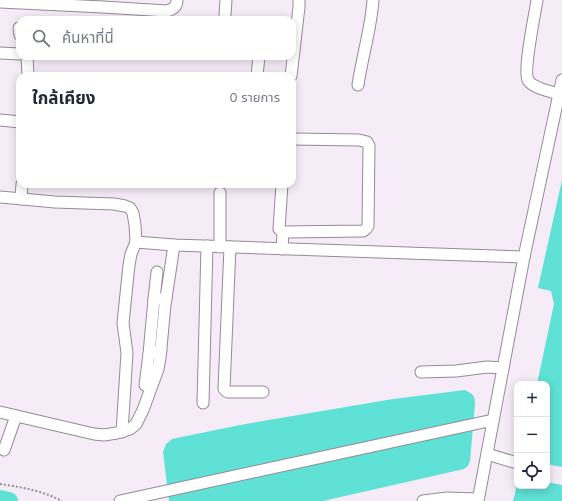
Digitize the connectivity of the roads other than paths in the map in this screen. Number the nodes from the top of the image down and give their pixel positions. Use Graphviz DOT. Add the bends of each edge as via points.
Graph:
graph roads {
  1 [pos="177,0"];
  2 [pos="226,0"];
  3 [pos="299,0"];
  4 [pos="373,0"];
  5 [pos="537,0"];
  6 [pos="0,2"];
  7 [pos="224,14"];
  8 [pos="296,30"];
  9 [pos="0,53"];
  10 [pos="16,54"];
  11 [pos="27,60"];
  12 [pos="259,60"];
  13 [pos="292,60"];
  14 [pos="28,72"];
  15 [pos="257,72"];
  16 [pos="291,72"];
  17 [pos="562,80"];
  18 [pos="358,85"];
  19 [pos="561,94"];
  20 [pos="0,120"];
  21 [pos="16,122"];
  22 [pos="296,139"];
  23 [pos="22,188"];
  24 [pos="282,188"];
  25 [pos="220,193"];
  26 [pos="0,197"];
  27 [pos="21,199"];
  28 [pos="283,232"];
  29 [pos="136,242"];
  30 [pos="174,245"];
  31 [pos="207,246"];
  32 [pos="225,247"];
  33 [pos="282,249"];
  34 [pos="524,257"];
  35 [pos="156,272"];
  36 [pos="154,299"];
  37 [pos="166,299"];
  38 [pos="161,351"];
  39 [pos="149,354"];
  40 [pos="503,368"];
  41 [pos="421,372"];
  42 [pos="145,385"];
  43 [pos="263,392"];
  44 [pos="203,403"];
  45 [pos="0,412"];
  46 [pos="16,416"];
  47 [pos="493,420"];
  48 [pos="122,432"];
  49 [pos="4,450"];
  50 [pos="487,454"];
  51 [pos="514,462"];
  52 [pos="478,500"];
  53 [pos="120,501"];
  54 [pos="423,501"];
  1 -- 6 [label="street" via="175,7 168,11"];
  2 -- 7 [label="street"];
  3 -- 8 [label="street"];
  4 -- 18 [label="street"];
  5 -- 19 [label="street" via="528,57 528,80 540,88"];
  9 -- 10 [label="street"];
  11 -- 14 [label="street"];
  12 -- 15 [label="street"];
  13 -- 16 [label="street"];
  17 -- 19 [label="street"];
  19 -- 34 [label="street"];
  20 -- 21 [label="street"];
  22 -- 28 [label="street" via="367,142 368,226 363,231"];
  23 -- 27 [label="street"];
  24 -- 28 [label="street" via="279,229"];
  25 -- 32 [label="street"];
  26 -- 27 [label="street"];
  27 -- 29 [label="street" via="125,206 133,213"];
  28 -- 33 [label="street"];
  29 -- 30 [label="street"];
  29 -- 48 [label="street" via="129,265 123,323 127,353"];
  30 -- 31 [label="street"];
  30 -- 37 [label="street"];
  31 -- 32 [label="street"];
  31 -- 44 [label="street"];
  32 -- 33 [label="street"];
  32 -- 43 [label="street" via="224,389 228,392"];
  33 -- 34 [label="street"];
  34 -- 40 [label="street"];
  35 -- 36 [label="street"];
  36 -- 37 [label="street"];
  36 -- 39 [label="street"];
  37 -- 38 [label="street"];
  38 -- 39 [label="street"];
  38 -- 48 [label="street" via="158,369 140,417 136,424"];
  39 -- 42 [label="street"];
  40 -- 41 [label="street"];
  40 -- 47 [label="street"];
  45 -- 46 [label="street"];
  46 -- 48 [label="street" via="94,434"];
  46 -- 49 [label="street"];
  47 -- 50 [label="street"];
  47 -- 53 [label="street"];
  50 -- 51 [label="street"];
  50 -- 52 [label="street"];
  52 -- 54 [label="street" via="447,498"];
}
